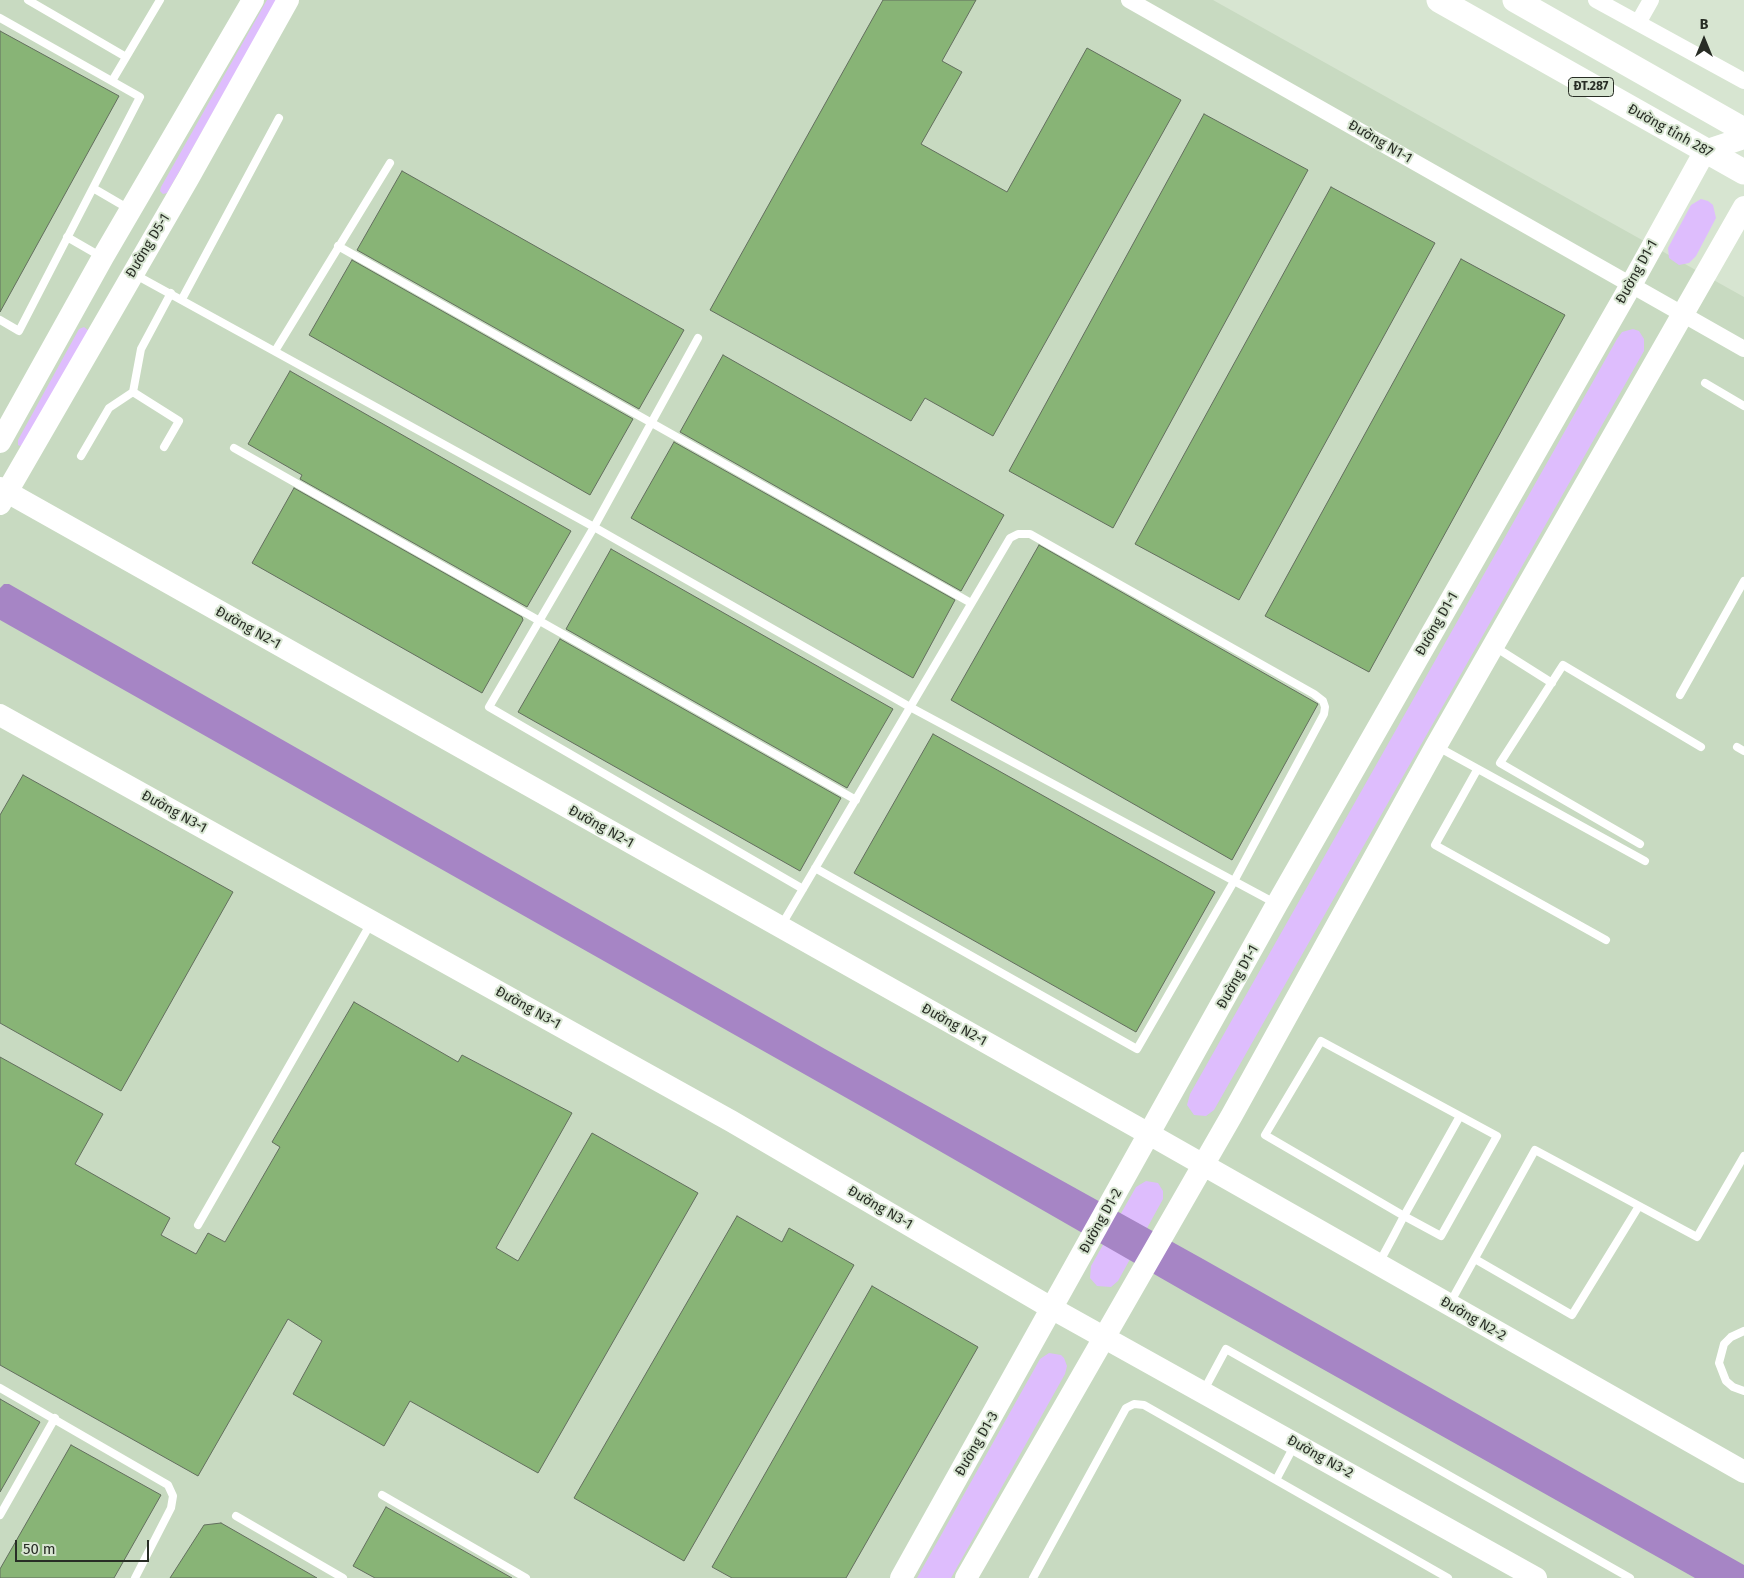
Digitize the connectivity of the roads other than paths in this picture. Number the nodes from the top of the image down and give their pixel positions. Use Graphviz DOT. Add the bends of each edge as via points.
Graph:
graph roads {
  1 [pos="28,0"];
  2 [pos="160,0"];
  3 [pos="253,0"];
  4 [pos="288,0"];
  5 [pos="1130,0"];
  6 [pos="1439,0"];
  7 [pos="1515,0"];
  8 [pos="1596,0"];
  9 [pos="1651,0"];
  10 [pos="0,18"];
  11 [pos="1638,23"];
  12 [pos="126,57"];
  13 [pos="112,81"];
  14 [pos="1744,81"];
  15 [pos="279,118"];
  16 [pos="1744,130"];
  17 [pos="1744,138"];
  18 [pos="1705,151"];
  19 [pos="390,163"];
  20 [pos="1744,172"];
  21 [pos="93,188"];
  22 [pos="1744,207"];
  23 [pos="131,210"];
  24 [pos="117,234"];
  25 [pos="67,237"];
  26 [pos="338,246"];
  27 [pos="145,252"];
  28 [pos="103,257"];
  29 [pos="132,274"];
  30 [pos="1631,285"];
  31 [pos="171,294"];
  32 [pos="182,299"];
  33 [pos="1682,314"];
  34 [pos="0,320"];
  35 [pos="698,338"];
  36 [pos="1744,349"];
  37 [pos="275,351"];
  38 [pos="1705,383"];
  39 [pos="133,392"];
  40 [pos="1744,406"];
  41 [pos="652,422"];
  42 [pos="0,442"];
  43 [pos="164,447"];
  44 [pos="234,448"];
  45 [pos="81,456"];
  46 [pos="2,494"];
  47 [pos="594,527"];
  48 [pos="1744,581"];
  49 [pos="971,603"];
  50 [pos="539,621"];
  51 [pos="1493,646"];
  52 [pos="1552,683"];
  53 [pos="1680,695"];
  54 [pos="910,707"];
  55 [pos="0,715"];
  56 [pos="1436,746"];
  57 [pos="1701,746"];
  58 [pos="1477,770"];
  59 [pos="856,800"];
  60 [pos="1640,844"];
  61 [pos="1645,861"];
  62 [pos="815,868"];
  63 [pos="1233,882"];
  64 [pos="803,889"];
  65 [pos="1277,904"];
  66 [pos="372,921"];
  67 [pos="780,928"];
  68 [pos="1606,940"];
  69 [pos="1460,1116"];
  70 [pos="1149,1134"];
  71 [pos="1744,1156"];
  72 [pos="1203,1165"];
  73 [pos="1639,1206"];
  74 [pos="1404,1216"];
  75 [pos="198,1225"];
  76 [pos="1475,1259"];
  77 [pos="1378,1264"];
  78 [pos="1449,1305"];
  79 [pos="1053,1309"];
  80 [pos="1744,1332"];
  81 [pos="1104,1338"];
  82 [pos="0,1388"];
  83 [pos="1203,1391"];
  84 [pos="1744,1391"];
  85 [pos="55,1418"];
  86 [pos="1296,1443"];
  87 [pos="1743,1470"];
  88 [pos="1276,1480"];
  89 [pos="382,1495"];
  90 [pos="0,1515"];
  91 [pos="236,1516"];
  92 [pos="134,1578"];
  93 [pos="343,1578"];
  94 [pos="526,1578"];
  95 [pos="901,1578"];
  96 [pos="966,1578"];
  97 [pos="1034,1578"];
  98 [pos="1448,1578"];
  99 [pos="1536,1578"];
  100 [pos="1630,1578"];
  1 -- 12 [label="lane"];
  2 -- 12 [label="lane"];
  3 -- 23 [label="street"];
  4 -- 27 [label="street, Đường D5-1"];
  5 -- 30 [label="street, Đường N1-1"];
  6 -- 18 [label="main road, Đường tỉnh 287 / ĐT.287"];
  7 -- 16 [label="main road, ĐT.287"];
  8 -- 11 [label="street"];
  9 -- 11 [label="street"];
  10 -- 13 [label="lane"];
  11 -- 14 [label="street"];
  12 -- 13 [label="lane"];
  13 -- 21 [label="lane" via="140,97"];
  15 -- 32 [label="lane"];
  17 -- 18 [label="street"];
  18 -- 20 [label="main road, Đường tỉnh 287 / ĐT.287"];
  18 -- 30 [label="street, Đường D1-1"];
  19 -- 26 [label="lane"];
  21 -- 23 [label="lane"];
  21 -- 25 [label="lane"];
  22 -- 33 [label="street"];
  23 -- 24 [label="street"];
  24 -- 27 [label="street"];
  24 -- 28 [label="street"];
  25 -- 28 [label="lane"];
  25 -- 34 [label="lane" via="19,331"];
  26 -- 37 [label="lane"];
  26 -- 41 [label="lane"];
  27 -- 29 [label="street, Đường D5-1"];
  28 -- 42 [label="street"];
  29 -- 31 [label="lane"];
  29 -- 46 [label="street, Đường D5-1"];
  30 -- 33 [label="street, Đường N1-1"];
  30 -- 65 [label="street, Đường D1-1"];
  31 -- 32 [label="lane"];
  31 -- 39 [label="lane" via="141,350"];
  32 -- 37 [label="lane"];
  33 -- 36 [label="street, Đường N1-1"];
  33 -- 51 [label="street"];
  35 -- 41 [label="lane"];
  37 -- 47 [label="lane"];
  38 -- 40 [label="lane"];
  39 -- 43 [label="lane" via="179,421"];
  39 -- 45 [label="lane" via="109,408"];
  41 -- 47 [label="lane"];
  41 -- 49 [label="lane"];
  44 -- 50 [label="lane"];
  46 -- 67 [label="street, Đường N2-1"];
  47 -- 50 [label="lane"];
  47 -- 54 [label="lane"];
  48 -- 53 [label="lane"];
  49 -- 54 [label="lane"];
  49 -- 63 [label="lane" via="1010,538 1030,534 1323,701 1324,714"];
  50 -- 59 [label="lane"];
  50 -- 64 [label="lane" via="488,707"];
  51 -- 52 [label="lane"];
  51 -- 56 [label="street"];
  52 -- 57 [label="lane" via="1563,665"];
  52 -- 60 [label="lane" via="1500,763"];
  54 -- 59 [label="lane"];
  54 -- 63 [label="lane"];
  55 -- 66 [label="street, Đường N3-1"];
  56 -- 58 [label="lane"];
  56 -- 72 [label="street"];
  58 -- 61 [label="lane"];
  58 -- 68 [label="lane" via="1435,845"];
  59 -- 62 [label="lane"];
  62 -- 63 [label="lane" via="1137,1049"];
  62 -- 64 [label="lane"];
  63 -- 65 [label="lane"];
  64 -- 67 [label="lane"];
  65 -- 70 [label="street, Đường D1-1"];
  66 -- 75 [label="lane"];
  66 -- 79 [label="street, Đường N3-1" via="731,1121"];
  67 -- 70 [label="street, Đường N2-1"];
  69 -- 74 [label="lane"];
  69 -- 74 [label="lane" via="1497,1136 1442,1236"];
  69 -- 74 [label="lane" via="1321,1041 1265,1135"];
  70 -- 72 [label="street, Đường N2-1"];
  70 -- 79 [label="street, Đường D1-2"];
  71 -- 73 [label="lane" via="1697,1237"];
  72 -- 77 [label="street, Đường N2-2"];
  72 -- 81 [label="street"];
  73 -- 76 [label="lane" via="1572,1315"];
  73 -- 76 [label="lane" via="1535,1150"];
  74 -- 77 [label="lane"];
  76 -- 78 [label="lane"];
  77 -- 78 [label="street, Đường N2-2"];
  78 -- 87 [label="street, Đường N2-2"];
  79 -- 81 [label="street, Đường N3-1"];
  79 -- 95 [label="street, Đường D1-3"];
  80 -- 84 [label="lane" via="1724,1344 1719,1363 1726,1381"];
  81 -- 83 [label="street, Đường N3-2"];
  81 -- 96 [label="street"];
  82 -- 85 [label="lane"];
  83 -- 86 [label="street, Đường N3-2"];
  83 -- 100 [label="lane" via="1226,1349"];
  85 -- 90 [label="lane"];
  85 -- 92 [label="lane" via="168,1485 173,1496 172,1508"];
  86 -- 88 [label="lane"];
  86 -- 99 [label="street, Đường N3-2"];
  88 -- 97 [label="lane" via="1144,1405 1134,1404 1126,1408"];
  88 -- 98 [label="lane"];
  89 -- 94 [label="lane"];
  91 -- 93 [label="lane"];
}
